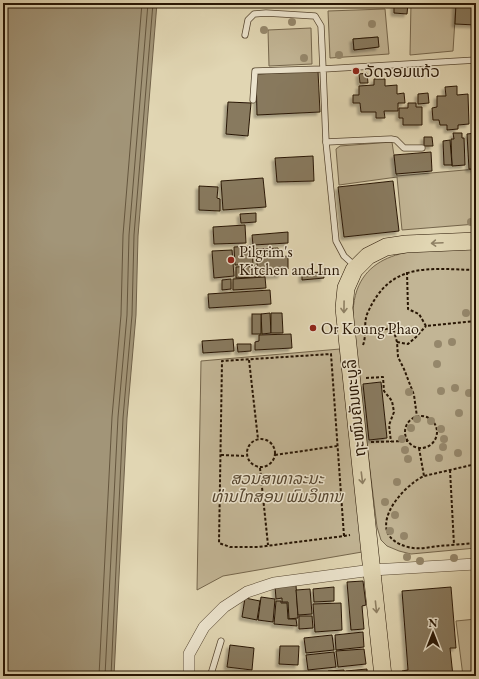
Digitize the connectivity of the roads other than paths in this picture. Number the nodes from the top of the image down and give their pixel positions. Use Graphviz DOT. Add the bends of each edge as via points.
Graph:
graph roads {
  1 [pos="245,35"];
  2 [pos="476,60"];
  3 [pos="323,69"];
  4 [pos="253,100"];
  5 [pos="326,142"];
  6 [pos="422,148"];
  7 [pos="476,241"];
  8 [pos="357,268"];
  9 [pos="476,564"];
  10 [pos="372,570"];
  11 [pos="221,641"];
  12 [pos="189,676"];
  13 [pos="196,676"];
  14 [pos="383,676"];
  1 -- 3 [label="lane" via="248,20 254,14 316,16 320,26"];
  2 -- 3 [label="lane"];
  3 -- 4 [label="lane" via="255,71"];
  3 -- 5 [label="lane"];
  5 -- 6 [label="lane" via="391,139 396,140 404,148"];
  5 -- 8 [label="lane" via="336,241 344,256"];
  7 -- 8 [label="main road, ຖະໜົນຄັນທະບູລີ, one-way" via="386,247 368,256"];
  8 -- 10 [label="main road, ຖະໜົນຄັນທະບູລີ, one-way" via="346,288 344,308"];
  9 -- 10 [label="street"];
  10 -- 12 [label="street" via="274,583 247,592 224,607 204,627 189,654"];
  10 -- 14 [label="main road, ຖະໜົນຄັນທະບູລີ, one-way"];
  11 -- 13 [label="lane" via="211,674"];
}
